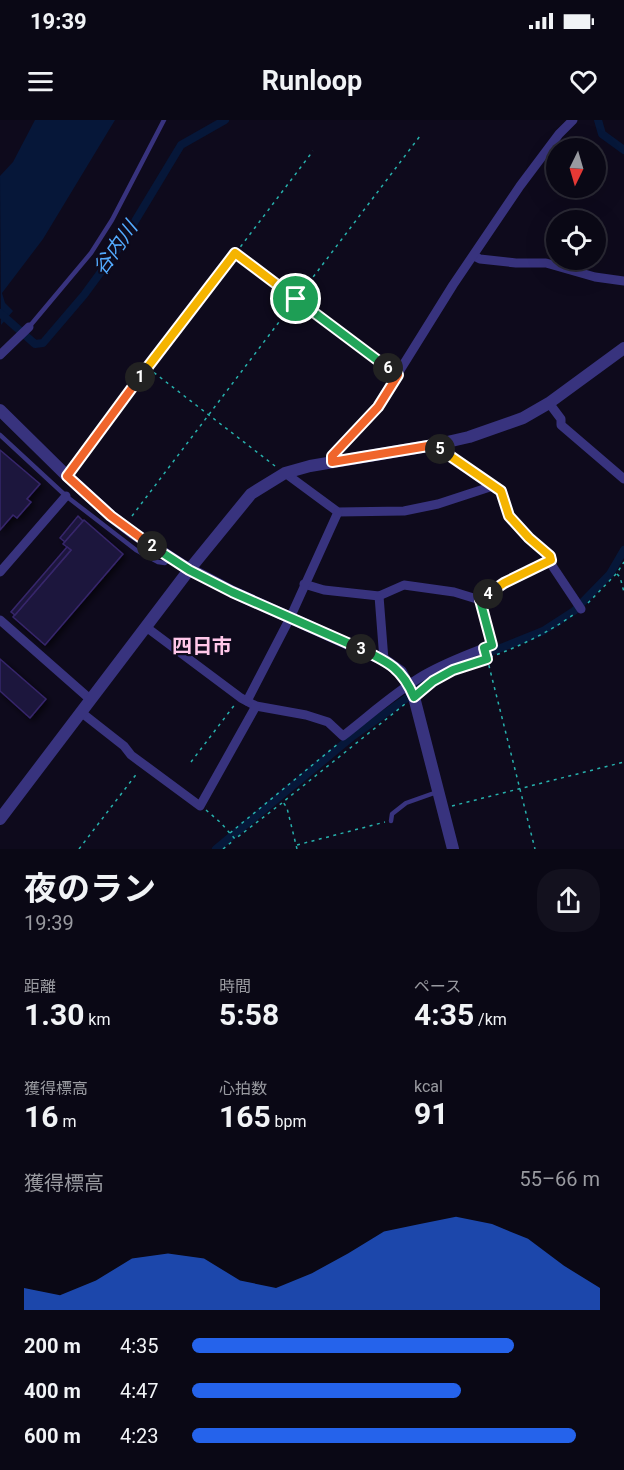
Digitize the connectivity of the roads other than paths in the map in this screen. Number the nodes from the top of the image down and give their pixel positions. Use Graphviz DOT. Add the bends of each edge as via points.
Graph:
graph roads {
  1 [pos="164,120"];
  2 [pos="573,120"];
  3 [pos="474,256"];
  4 [pos="624,281"];
  5 [pos="29,327"];
  6 [pos="624,348"];
  7 [pos="0,355"];
  8 [pos="549,403"];
  9 [pos="0,410"];
  10 [pos="0,435"];
  11 [pos="434,445"];
  12 [pos="332,462"];
  13 [pos="285,473"];
  14 [pos="624,479"];
  15 [pos="493,486"];
  16 [pos="66,496"];
  17 [pos="338,512"];
  18 [pos="171,557"];
  19 [pos="551,560"];
  20 [pos="189,570"];
  21 [pos="0,572"];
  22 [pos="304,584"];
  23 [pos="379,596"];
  24 [pos="480,600"];
  25 [pos="581,609"];
  26 [pos="290,618"];
  27 [pos="0,620"];
  28 [pos="146,627"];
  29 [pos="384,660"];
  30 [pos="412,691"];
  31 [pos="91,699"];
  32 [pos="244,700"];
  33 [pos="256,706"];
  34 [pos="82,712"];
  35 [pos="438,792"];
  36 [pos="2,812"];
  37 [pos="392,821"];
  38 [pos="453,849"];
  1 -- 5 [label="lane" via="107,228"];
  2 -- 3 [label="street" via="520,186"];
  3 -- 4 [label="street" via="546,263"];
  3 -- 12 [label="street" via="378,407 332,456"];
  5 -- 7 [label="street"];
  6 -- 8 [label="street"];
  8 -- 11 [label="street" via="500,427"];
  8 -- 14 [label="street" via="561,425"];
  9 -- 18 [label="street" via="111,516"];
  10 -- 16 [label="lane"];
  11 -- 12 [label="street"];
  11 -- 15 [label="street"];
  12 -- 13 [label="street"];
  13 -- 17 [label="street"];
  13 -- 20 [label="street" via="251,494"];
  15 -- 17 [label="street" via="404,511"];
  15 -- 19 [label="street" via="501,491 509,516"];
  16 -- 18 [label="lane" via="136,550 158,562 165,563"];
  16 -- 21 [label="street"];
  17 -- 22 [label="street"];
  18 -- 20 [label="street"];
  19 -- 24 [label="street" via="504,583"];
  19 -- 25 [label="street"];
  20 -- 26 [label="street"];
  20 -- 28 [label="street"];
  22 -- 23 [label="street"];
  22 -- 26 [label="street"];
  23 -- 24 [label="street" via="404,585"];
  23 -- 29 [label="street"];
  24 -- 30 [label="street" via="492,645 463,656"];
  26 -- 29 [label="street"];
  26 -- 32 [label="street"];
  27 -- 31 [label="street"];
  28 -- 31 [label="street"];
  28 -- 32 [label="street"];
  29 -- 30 [label="street" via="401,672"];
  30 -- 33 [label="street" via="343,736 328,722"];
  30 -- 35 [label="street"];
  31 -- 34 [label="street"];
  32 -- 33 [label="street"];
  33 -- 34 [label="street" via="200,806"];
  34 -- 36 [label="street"];
  35 -- 37 [label="lane" via="406,803 392,814"];
  35 -- 38 [label="street"];
}
